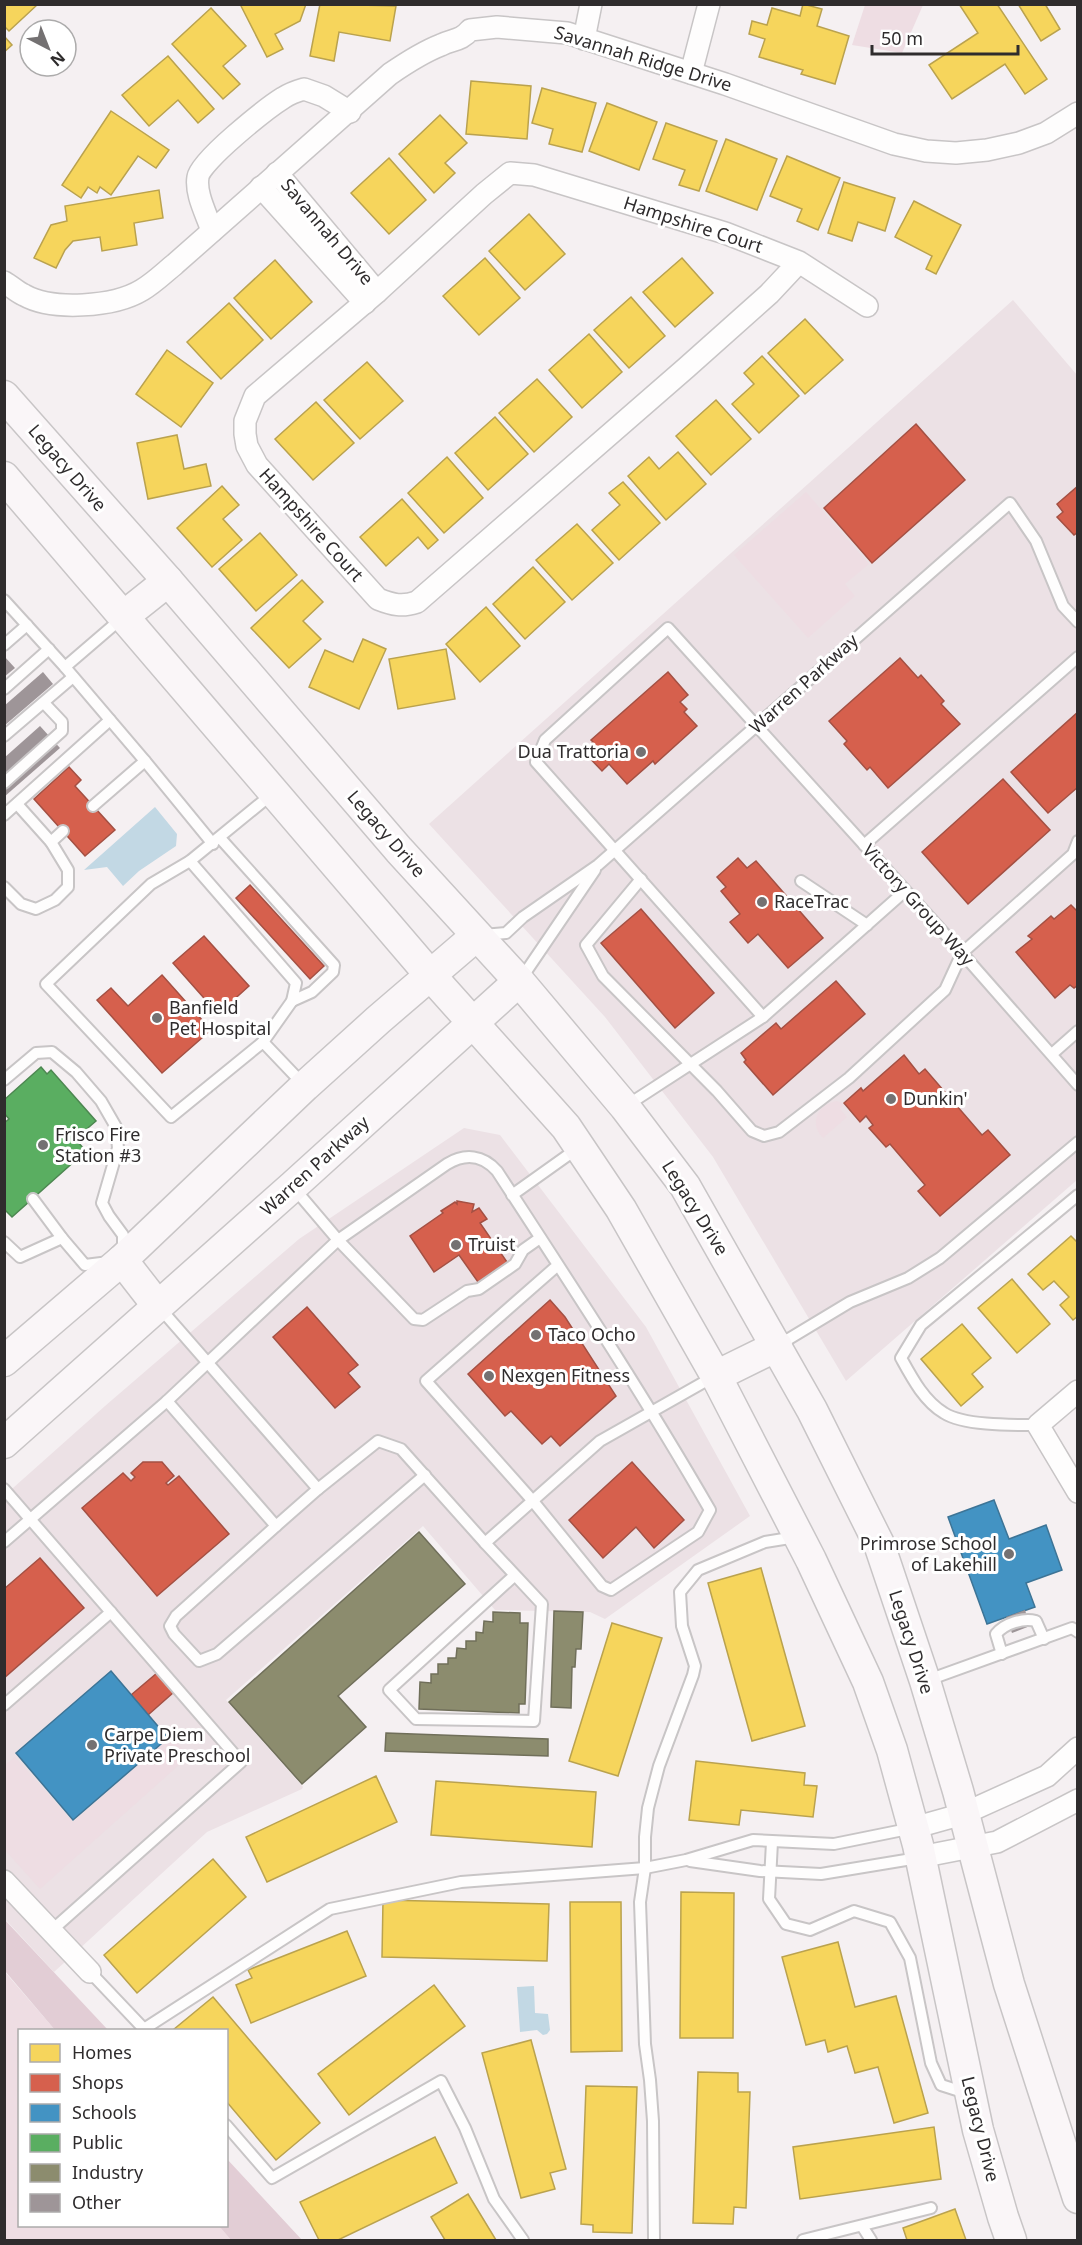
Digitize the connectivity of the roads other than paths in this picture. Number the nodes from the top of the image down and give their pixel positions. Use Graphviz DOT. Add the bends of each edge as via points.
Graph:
graph roads {
  1 [pos="591,4"];
  2 [pos="709,4"];
  3 [pos="584,39"];
  4 [pos="691,73"];
  5 [pos="350,112"];
  6 [pos="1077,113"];
  7 [pos="277,173"];
  8 [pos="261,187"];
  9 [pos="212,231"];
  10 [pos="799,262"];
  11 [pos="4,282"];
  12 [pos="371,297"];
  13 [pos="867,306"];
  14 [pos="4,396"];
  15 [pos="4,477"];
  16 [pos="168,580"];
  17 [pos="6,605"];
  18 [pos="124,616"];
  19 [pos="1077,622"];
  20 [pos="27,625"];
  21 [pos="4,645"];
  22 [pos="49,649"];
  23 [pos="1077,657"];
  24 [pos="65,667"];
  25 [pos="73,677"];
  26 [pos="4,689"];
  27 [pos="44,703"];
  28 [pos="110,720"];
  29 [pos="758,725"];
  30 [pos="4,736"];
  31 [pos="146,760"];
  32 [pos="4,783"];
  33 [pos="275,792"];
  34 [pos="17,804"];
  35 [pos="93,806"];
  36 [pos="4,815"];
  37 [pos="63,831"];
  38 [pos="1077,840"];
  39 [pos="217,841"];
  40 [pos="51,842"];
  41 [pos="864,845"];
  42 [pos="615,849"];
  43 [pos="190,861"];
  44 [pos="598,865"];
  45 [pos="642,879"];
  46 [pos="801,881"];
  47 [pos="4,887"];
  48 [pos="905,891"];
  49 [pos="867,925"];
  50 [pos="476,936"];
  51 [pos="962,953"];
  52 [pos="431,976"];
  53 [pos="519,981"];
  54 [pos="292,1001"];
  55 [pos="763,1017"];
  56 [pos="473,1024"];
  57 [pos="1077,1031"];
  58 [pos="262,1042"];
  59 [pos="1052,1054"];
  60 [pos="691,1065"];
  61 [pos="4,1080"];
  62 [pos="1077,1085"];
  63 [pos="305,1086"];
  64 [pos="625,1107"];
  65 [pos="1077,1142"];
  66 [pos="580,1147"];
  67 [pos="292,1186"];
  68 [pos="512,1195"];
  69 [pos="1077,1195"];
  70 [pos="33,1199"];
  71 [pos="62,1238"];
  72 [pos="540,1238"];
  73 [pos="338,1240"];
  74 [pos="4,1242"];
  75 [pos="122,1260"];
  76 [pos="558,1265"];
  77 [pos="157,1305"];
  78 [pos="777,1346"];
  79 [pos="6,1358"];
  80 [pos="208,1364"];
  81 [pos="716,1376"];
  82 [pos="1077,1391"];
  83 [pos="167,1401"];
  84 [pos="653,1411"];
  85 [pos="1038,1425"];
  86 [pos="4,1443"];
  87 [pos="425,1475"];
  88 [pos="4,1489"];
  89 [pos="318,1489"];
  90 [pos="1077,1492"];
  91 [pos="532,1500"];
  92 [pos="31,1519"];
  93 [pos="276,1526"];
  94 [pos="799,1536"];
  95 [pos="4,1542"];
  96 [pos="485,1542"];
  97 [pos="515,1575"];
  98 [pos="111,1611"];
  99 [pos="1077,1632"];
  100 [pos="1044,1639"];
  101 [pos="1002,1654"];
  102 [pos="925,1681"];
  103 [pos="4,1705"];
  104 [pos="1077,1748"];
  105 [pos="1077,1800"];
  106 [pos="963,1814"];
  107 [pos="913,1828"];
  108 [pos="772,1842"];
  109 [pos="972,1847"];
  110 [pos="920,1857"];
  111 [pos="686,1860"];
  112 [pos="645,1868"];
  113 [pos="771,1872"];
  114 [pos="4,1881"];
  115 [pos="51,1931"];
  116 [pos="90,1972"];
  117 [pos="144,2029"];
  118 [pos="147,2029"];
  119 [pos="970,2094"];
  120 [pos="228,2127"];
  121 [pos="1077,2198"];
  122 [pos="931,2208"];
  123 [pos="862,2226"];
  124 [pos="523,2241"];
  125 [pos="654,2241"];
  126 [pos="802,2241"];
  127 [pos="871,2241"];
  128 [pos="1011,2241"];
  1 -- 3 [label="street"];
  2 -- 4 [label="street"];
  3 -- 4 [label="street, Savannah Ridge Drive"];
  3 -- 5 [label="street, Savannah Ridge Drive" via="546,29 470,30 462,39 442,44 405,63"];
  4 -- 6 [label="street, Savannah Ridge Drive" via="894,144 926,151 956,153 1019,143 1046,133"];
  5 -- 7 [label="street, Savannah Ridge Drive"];
  5 -- 9 [label="street" via="304,88 284,96 256,118 205,163 198,175"];
  7 -- 8 [label="street, Savannah Ridge Drive"];
  7 -- 12 [label="street, Savannah Drive"];
  8 -- 9 [label="street, Savannah Ridge Drive"];
  8 -- 12 [label="street, Savannah Drive"];
  9 -- 11 [label="street, Savannah Ridge Drive" via="142,290 108,303 46,303 25,296"];
  10 -- 12 [label="street, Hampshire Court" via="725,233 516,172 484,194"];
  10 -- 12 [label="street, Hampshire Court" via="686,368 417,602 404,606 378,599 369,591 257,465 244,434 255,396"];
  10 -- 13 [label="street, Hampshire Court"];
  14 -- 16 [label="main road, Legacy Drive"];
  15 -- 18 [label="main road, Legacy Drive"];
  16 -- 18 [label="main road"];
  16 -- 50 [label="main road, Legacy Drive"];
  17 -- 20 [label="lane"];
  18 -- 24 [label="lane"];
  18 -- 33 [label="main road, Legacy Drive"];
  19 -- 29 [label="lane, Warren Parkway" via="1063,606 1036,541 1010,502"];
  20 -- 21 [label="lane"];
  20 -- 22 [label="lane"];
  22 -- 24 [label="lane"];
  22 -- 26 [label="lane"];
  23 -- 41 [label="lane"];
  24 -- 25 [label="lane"];
  25 -- 27 [label="lane"];
  25 -- 28 [label="lane"];
  27 -- 30 [label="lane"];
  27 -- 32 [label="lane" via="62,722 62,731"];
  28 -- 31 [label="lane"];
  28 -- 34 [label="lane"];
  29 -- 41 [label="lane, Victory Group Way"];
  29 -- 42 [label="lane, Warren Parkway"];
  29 -- 42 [label="lane, Victory Group Way" via="668,628 545,740 536,762"];
  31 -- 35 [label="lane"];
  31 -- 39 [label="lane"];
  33 -- 39 [label="lane"];
  33 -- 52 [label="main road, Legacy Drive"];
  34 -- 36 [label="lane"];
  34 -- 40 [label="lane"];
  37 -- 40 [label="lane"];
  38 -- 51 [label="lane" via="1073,854"];
  39 -- 43 [label="lane"];
  39 -- 54 [label="lane" via="334,965 333,972 312,992"];
  40 -- 47 [label="lane" via="68,870 68,887 55,900 36,909 21,904"];
  41 -- 48 [label="lane, Victory Group Way"];
  42 -- 44 [label="lane, Warren Parkway"];
  42 -- 45 [label="lane"];
  43 -- 54 [label="lane" via="296,983"];
  43 -- 58 [label="lane" via="151,884 46,984 171,1117"];
  44 -- 50 [label="lane, Warren Parkway" via="506,933"];
  44 -- 53 [label="lane, Warren Parkway"];
  45 -- 55 [label="lane"];
  45 -- 60 [label="lane" via="585,945 603,976"];
  46 -- 49 [label="lane"];
  48 -- 49 [label="lane"];
  48 -- 51 [label="lane, Victory Group Way"];
  49 -- 55 [label="lane"];
  50 -- 52 [label="main road"];
  50 -- 53 [label="main road, Legacy Drive"];
  51 -- 59 [label="lane, Victory Group Way"];
  51 -- 60 [label="lane" via="945,990 849,1078 779,1132 764,1136 752,1131"];
  52 -- 56 [label="main road, Legacy Drive"];
  52 -- 63 [label="main road"];
  53 -- 56 [label="main road, Warren Parkway"];
  53 -- 64 [label="main road, Legacy Drive"];
  54 -- 58 [label="lane"];
  55 -- 60 [label="lane"];
  56 -- 66 [label="main road, Legacy Drive" via="566,1126"];
  56 -- 67 [label="main road, Warren Parkway"];
  57 -- 59 [label="lane"];
  58 -- 63 [label="lane"];
  59 -- 62 [label="lane, Victory Group Way"];
  60 -- 64 [label="lane"];
  61 -- 75 [label="lane" via="36,1053 52,1052 101,1101 116,1127 118,1148 102,1203 123,1235"];
  63 -- 75 [label="main road"];
  64 -- 78 [label="main road, Legacy Drive" via="685,1186"];
  65 -- 78 [label="lane" via="940,1258 908,1278 850,1302"];
  66 -- 68 [label="lane"];
  66 -- 81 [label="main road, Legacy Drive" via="621,1209"];
  67 -- 73 [label="lane"];
  67 -- 77 [label="main road, Warren Parkway"];
  68 -- 72 [label="lane"];
  68 -- 73 [label="lane" via="490,1164 475,1157 463,1157 447,1164"];
  69 -- 85 [label="lane" via="921,1325 901,1358 918,1387 945,1414 981,1424"];
  70 -- 71 [label="lane"];
  71 -- 74 [label="lane" via="20,1257"];
  71 -- 75 [label="lane" via="85,1265"];
  72 -- 73 [label="lane" via="522,1250 515,1264 479,1289 467,1291 419,1321"];
  72 -- 76 [label="lane"];
  73 -- 80 [label="lane"];
  75 -- 77 [label="main road"];
  75 -- 79 [label="main road"];
  76 -- 84 [label="lane"];
  76 -- 91 [label="lane" via="426,1381"];
  77 -- 80 [label="lane"];
  77 -- 86 [label="main road, Warren Parkway"];
  78 -- 81 [label="main road"];
  78 -- 102 [label="main road, Legacy Drive" via="879,1544"];
  80 -- 83 [label="lane"];
  80 -- 89 [label="lane"];
  81 -- 84 [label="lane"];
  81 -- 94 [label="main road, Legacy Drive"];
  82 -- 85 [label="street"];
  83 -- 92 [label="lane"];
  83 -- 93 [label="lane"];
  84 -- 91 [label="lane" via="600,1441"];
  84 -- 91 [label="lane" via="710,1510 698,1532 611,1590 602,1586"];
  85 -- 90 [label="street"];
  87 -- 89 [label="lane" via="401,1449 378,1441"];
  87 -- 93 [label="lane" via="217,1654 199,1661 174,1634 171,1626 176,1616"];
  87 -- 96 [label="lane"];
  88 -- 92 [label="lane"];
  89 -- 93 [label="lane"];
  91 -- 96 [label="lane"];
  92 -- 95 [label="lane"];
  92 -- 98 [label="lane"];
  94 -- 107 [label="main road, Legacy Drive" via="868,1682"];
  94 -- 112 [label="lane" via="765,1542 698,1570 680,1592 682,1626 695,1666 659,1766 647,1817"];
  96 -- 97 [label="lane"];
  97 -- 97 [label="lane" via="542,1604 534,1721 416,1719 389,1690"];
  98 -- 103 [label="lane"];
  98 -- 115 [label="lane" via="241,1762"];
  99 -- 100 [label="lane" via="1072,1628"];
  100 -- 101 [label="lane"];
  100 -- 101 [label="lane" via="1036,1621 1026,1619 1001,1628 996,1634"];
  101 -- 102 [label="lane"];
  102 -- 106 [label="main road, Legacy Drive"];
  104 -- 106 [label="street" via="1047,1776"];
  105 -- 109 [label="street" via="997,1842"];
  106 -- 107 [label="street"];
  106 -- 109 [label="main road, Legacy Drive"];
  107 -- 108 [label="lane" via="834,1844"];
  107 -- 110 [label="main road, Legacy Drive"];
  108 -- 111 [label="lane" via="753,1840"];
  108 -- 113 [label="lane"];
  109 -- 110 [label="street"];
  109 -- 121 [label="main road, Legacy Drive" via="1009,1984"];
  110 -- 113 [label="lane" via="821,1874"];
  110 -- 119 [label="main road, Legacy Drive"];
  111 -- 112 [label="lane"];
  111 -- 113 [label="lane"];
  112 -- 118 [label="lane" via="461,1882 330,1909"];
  112 -- 125 [label="lane" via="640,1914 645,2044 653,2121"];
  113 -- 119 [label="lane" via="769,1899 786,1924 810,1930 854,1911 890,1922 910,1958 931,2063 941,2085"];
  114 -- 115 [label="street"];
  115 -- 116 [label="street"];
  116 -- 117 [label="lane"];
  119 -- 128 [label="main road, Legacy Drive"];
  120 -- 124 [label="lane" via="272,2178 441,2081 494,2199"];
  122 -- 123 [label="lane"];
  123 -- 126 [label="lane"];
  123 -- 127 [label="lane"];
}
